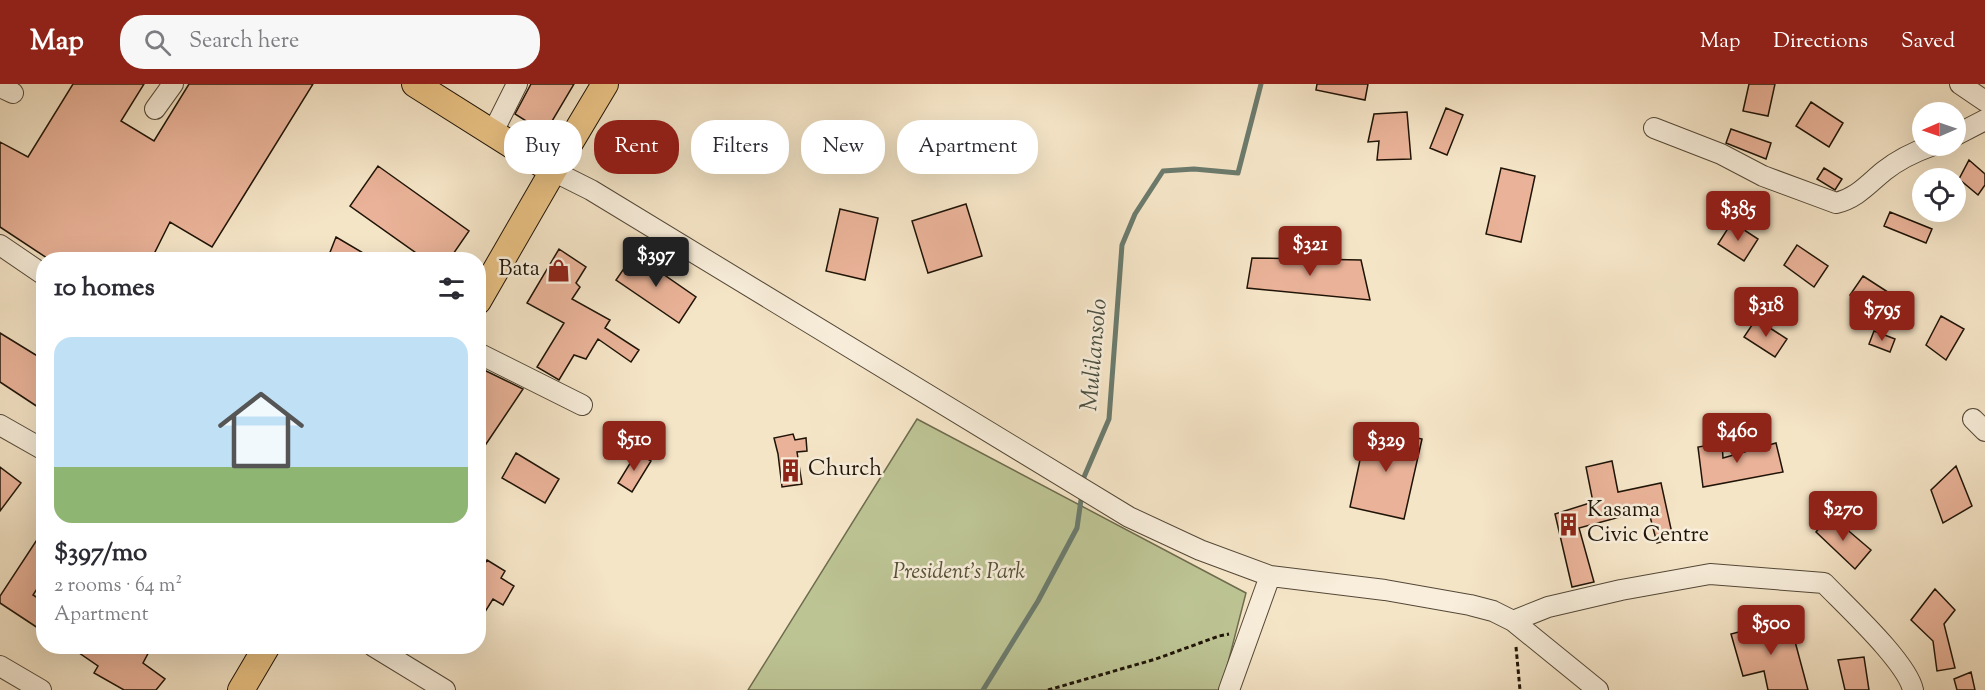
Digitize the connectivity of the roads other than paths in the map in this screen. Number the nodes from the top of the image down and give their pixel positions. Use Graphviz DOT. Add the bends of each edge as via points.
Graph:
graph roads {
  1 [pos="173,84"];
  2 [pos="416,84"];
  3 [pos="517,84"];
  4 [pos="605,84"];
  5 [pos="1959,84"];
  6 [pos="1985,101"];
  7 [pos="155,109"];
  8 [pos="1985,120"];
  9 [pos="582,122"];
  10 [pos="1654,128"];
  11 [pos="1966,130"];
  12 [pos="493,132"];
  13 [pos="504,139"];
  14 [pos="1912,153"];
  15 [pos="550,174"];
  16 [pos="558,174"];
  17 [pos="0,245"];
  18 [pos="36,270"];
  19 [pos="486,288"];
  20 [pos="486,357"];
  21 [pos="582,405"];
  22 [pos="0,425"];
  23 [pos="36,445"];
  24 [pos="1270,576"];
  25 [pos="1514,621"];
  26 [pos="262,654"];
  27 [pos="386,654"];
  28 [pos="0,666"];
  29 [pos="41,690"];
  30 [pos="241,690"];
  31 [pos="445,690"];
  32 [pos="1229,690"];
  33 [pos="1598,690"];
  34 [pos="1913,690"];
  1 -- 7 [label="street"];
  2 -- 12 [label="main road"];
  3 -- 12 [label="street"];
  4 -- 9 [label="main road"];
  5 -- 6 [label="street"];
  8 -- 11 [label="street"];
  10 -- 14 [label="street" via="1721,154 1763,176 1836,202 1848,200"];
  12 -- 13 [label="main road"];
  15 -- 19 [label="main road"];
  16 -- 24 [label="street" via="591,190 1129,517 1200,550"];
  17 -- 18 [label="street"];
  20 -- 21 [label="street"];
  22 -- 23 [label="street"];
  24 -- 25 [label="street" via="1470,605"];
  24 -- 32 [label="street"];
  25 -- 33 [label="street"];
  25 -- 34 [label="street" via="1558,605 1710,574 1824,583 1911,679"];
  26 -- 30 [label="main road"];
  27 -- 31 [label="street"];
  28 -- 29 [label="street"];
}
